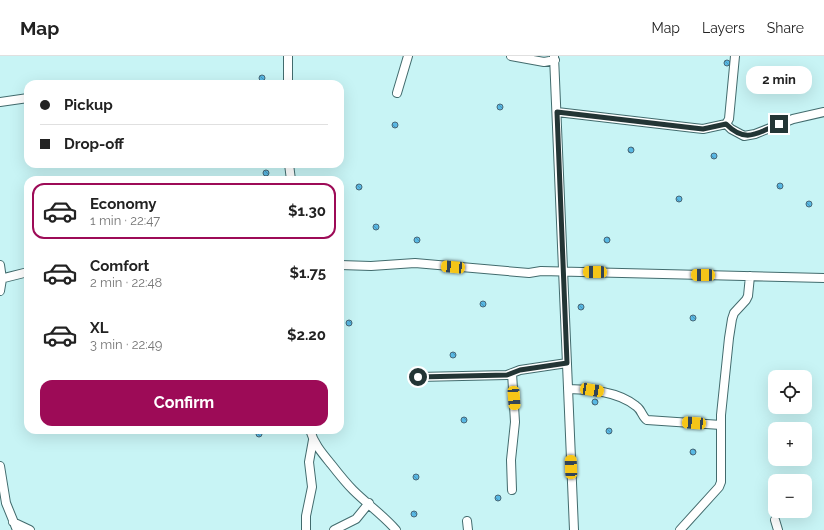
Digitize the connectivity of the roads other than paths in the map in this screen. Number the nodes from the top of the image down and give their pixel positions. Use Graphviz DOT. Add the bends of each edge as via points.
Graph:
graph roads {
  1 [pos="288,56"];
  2 [pos="408,56"];
  3 [pos="511,56"];
  4 [pos="735,56"];
  5 [pos="555,58"];
  6 [pos="288,80"];
  7 [pos="397,93"];
  8 [pos="24,99"];
  9 [pos="0,102"];
  10 [pos="557,112"];
  11 [pos="824,112"];
  12 [pos="726,124"];
  13 [pos="344,265"];
  14 [pos="0,266"];
  15 [pos="564,272"];
  16 [pos="24,273"];
  17 [pos="750,276"];
  18 [pos="824,278"];
  19 [pos="1,279"];
  20 [pos="0,291"];
  21 [pos="567,363"];
  22 [pos="512,373"];
  23 [pos="418,377"];
  24 [pos="568,389"];
  25 [pos="721,425"];
  26 [pos="311,434"];
  27 [pos="313,440"];
  28 [pos="0,466"];
  29 [pos="512,490"];
  30 [pos="369,504"];
  31 [pos="775,520"];
  32 [pos="467,521"];
  33 [pos="13,522"];
  34 [pos="17,530"];
  35 [pos="30,530"];
  36 [pos="306,530"];
  37 [pos="334,530"];
  38 [pos="396,530"];
  39 [pos="468,530"];
  40 [pos="574,530"];
  41 [pos="680,530"];
  42 [pos="778,530"];
  1 -- 6 [label="street"];
  2 -- 7 [label="street"];
  3 -- 5 [label="street" via="544,62"];
  4 -- 12 [label="street" via="729,119"];
  5 -- 10 [label="street"];
  8 -- 9 [label="street"];
  10 -- 12 [label="street" via="703,129"];
  10 -- 15 [label="street"];
  11 -- 12 [label="street" via="793,119 744,136"];
  13 -- 15 [label="street" via="415,263 529,273"];
  14 -- 19 [label="street"];
  15 -- 17 [label="street"];
  15 -- 21 [label="street"];
  16 -- 19 [label="street"];
  17 -- 18 [label="street"];
  17 -- 25 [label="street" via="746,300 732,319"];
  19 -- 20 [label="street"];
  21 -- 22 [label="street"];
  21 -- 24 [label="street"];
  22 -- 23 [label="street"];
  22 -- 29 [label="street" via="515,428 511,460"];
  24 -- 25 [label="street" via="592,390 624,398 639,408 647,420"];
  24 -- 40 [label="street"];
  25 -- 41 [label="street" via="720,485"];
  26 -- 27 [label="street"];
  27 -- 30 [label="street" via="344,481"];
  27 -- 36 [label="street" via="310,462 312,487"];
  28 -- 33 [label="street" via="6,503"];
  30 -- 37 [label="street" via="356,519"];
  30 -- 38 [label="street"];
  31 -- 42 [label="street"];
  32 -- 39 [label="street"];
  33 -- 34 [label="street"];
  33 -- 35 [label="street"];
}
